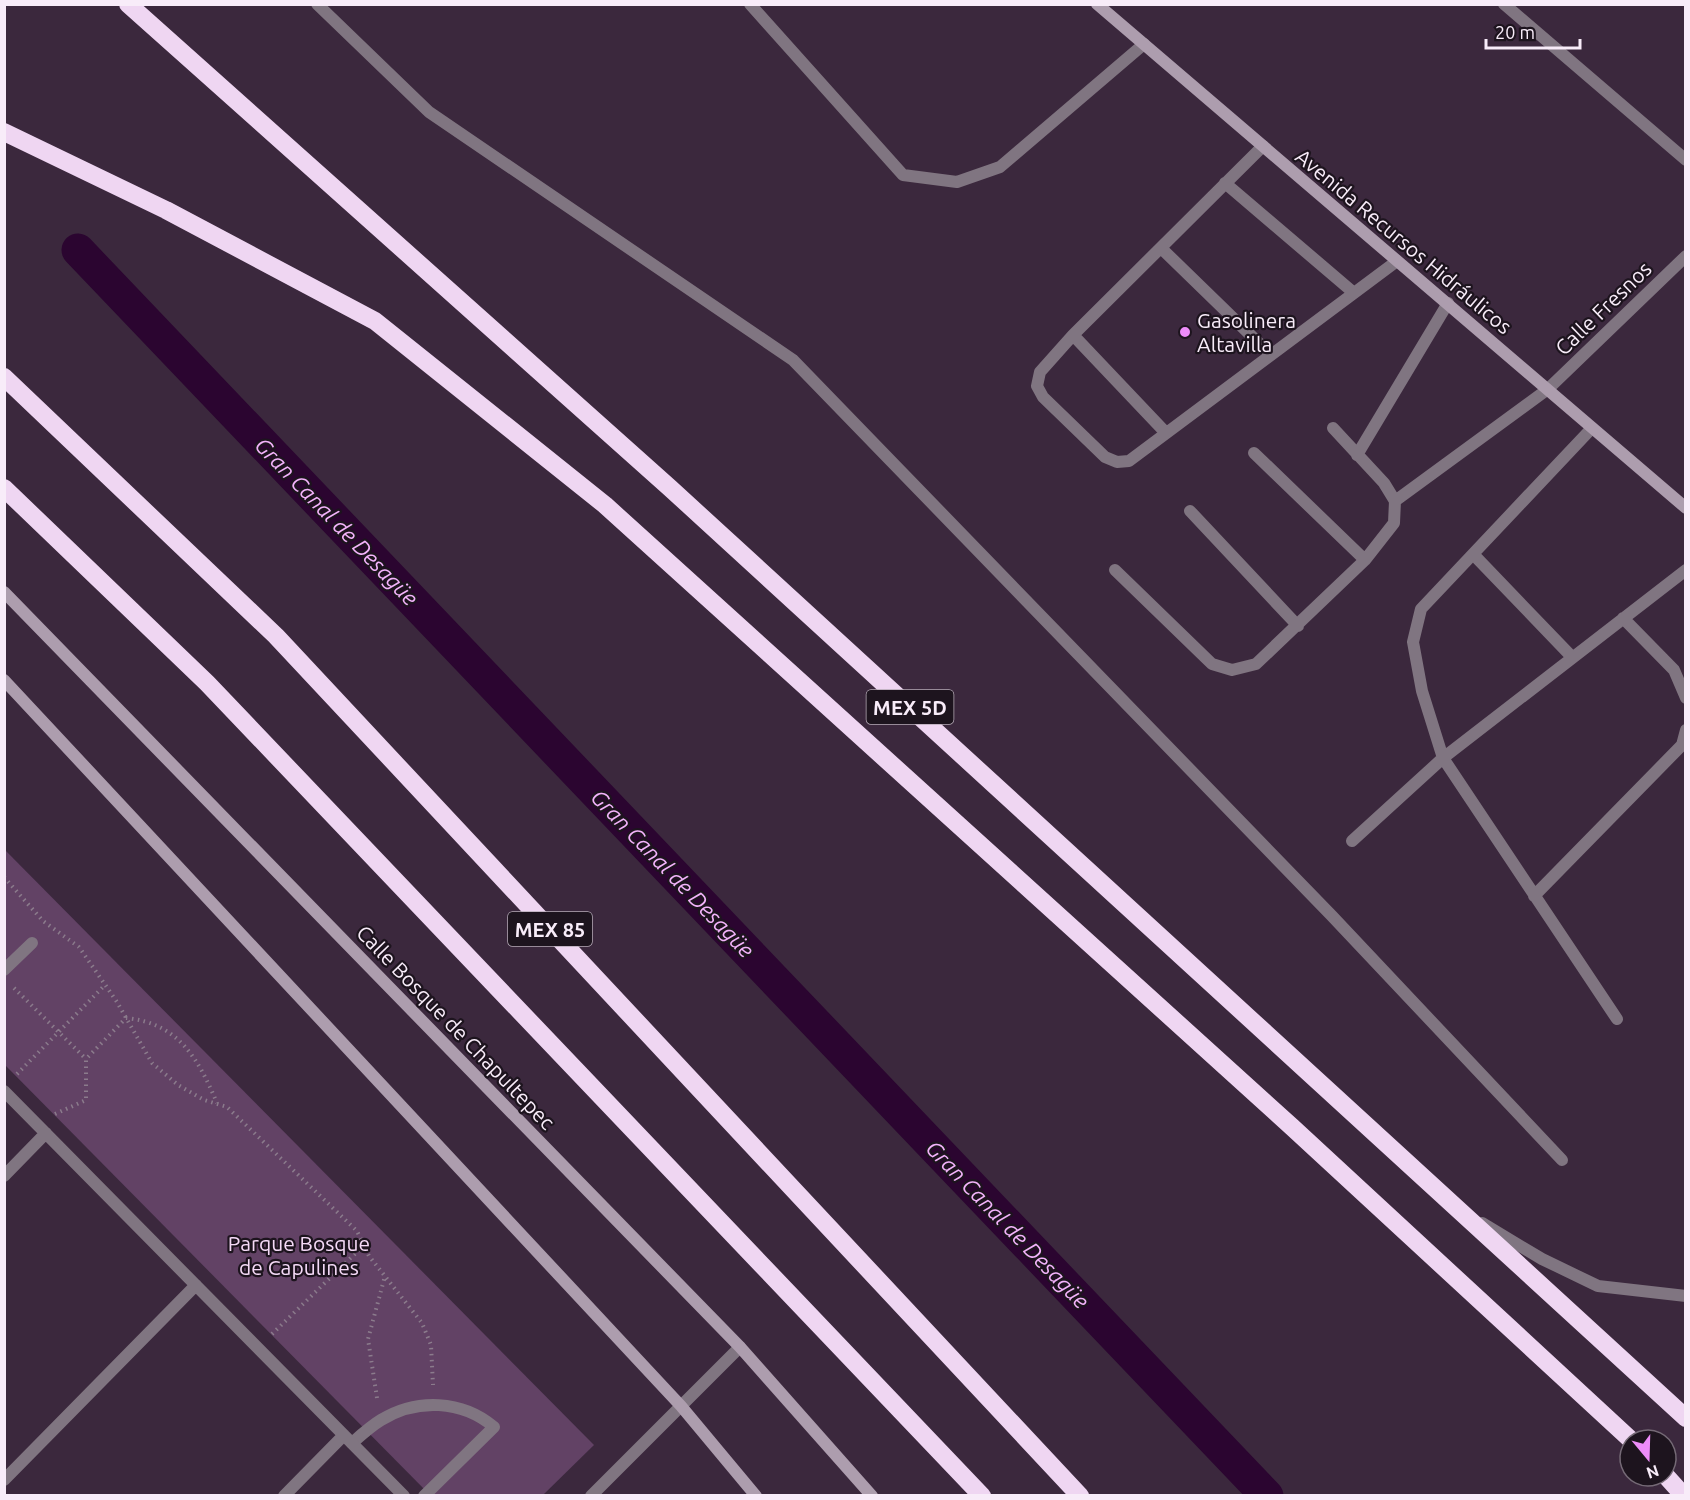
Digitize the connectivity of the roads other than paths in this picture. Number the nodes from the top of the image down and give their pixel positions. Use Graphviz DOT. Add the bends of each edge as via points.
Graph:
graph roads {
  1 [pos="128,4"];
  2 [pos="318,4"];
  3 [pos="750,4"];
  4 [pos="1097,4"];
  5 [pos="1504,4"];
  6 [pos="1144,44"];
  7 [pos="4,132"];
  8 [pos="1263,146"];
  9 [pos="1686,160"];
  10 [pos="1225,183"];
  11 [pos="1161,248"];
  12 [pos="1686,256"];
  13 [pos="1397,261"];
  14 [pos="1354,293"];
  15 [pos="1448,303"];
  16 [pos="1073,335"];
  17 [pos="1271,355"];
  18 [pos="4,377"];
  19 [pos="1548,389"];
  20 [pos="1333,428"];
  21 [pos="1592,428"];
  22 [pos="1166,434"];
  23 [pos="1254,453"];
  24 [pos="1357,454"];
  25 [pos="4,488"];
  26 [pos="1395,501"];
  27 [pos="1686,508"];
  28 [pos="1190,511"];
  29 [pos="1473,554"];
  30 [pos="1365,560"];
  31 [pos="1115,570"];
  32 [pos="1686,570"];
  33 [pos="4,592"];
  34 [pos="1623,618"];
  35 [pos="1298,626"];
  36 [pos="1572,657"];
  37 [pos="4,680"];
  38 [pos="1686,698"];
  39 [pos="1686,730"];
  40 [pos="1443,758"];
  41 [pos="1352,841"];
  42 [pos="1534,896"];
  43 [pos="32,943"];
  44 [pos="4,970"];
  45 [pos="1617,1018"];
  46 [pos="4,1091"];
  47 [pos="46,1133"];
  48 [pos="1562,1160"];
  49 [pos="4,1176"];
  50 [pos="1461,1210"];
  51 [pos="196,1285"];
  52 [pos="1686,1296"];
  53 [pos="740,1347"];
  54 [pos="681,1406"];
  55 [pos="1686,1418"];
  56 [pos="1618,1428"];
  57 [pos="348,1439"];
  58 [pos="4,1480"];
  59 [pos="284,1496"];
  60 [pos="404,1496"];
  61 [pos="424,1496"];
  62 [pos="591,1496"];
  63 [pos="756,1496"];
  64 [pos="872,1496"];
  65 [pos="982,1496"];
  66 [pos="1080,1496"];
  1 -- 50 [label="highway, MEX 5D" via="670,488"];
  2 -- 48 [label="street" via="429,112 793,360 1332,916"];
  3 -- 6 [label="street" via="903,174 957,182 1000,167"];
  4 -- 6 [label="main road, Avenida Recursos Hidráulicos"];
  5 -- 9 [label="street"];
  6 -- 8 [label="main road, Avenida Recursos Hidráulicos"];
  7 -- 56 [label="highway, MEX 5D" via="166,210 375,321 605,505"];
  8 -- 10 [label="street"];
  8 -- 13 [label="main road, Avenida Recursos Hidráulicos"];
  10 -- 11 [label="street"];
  10 -- 14 [label="street"];
  11 -- 16 [label="street"];
  11 -- 17 [label="street"];
  12 -- 19 [label="street, Calle Fresnos"];
  13 -- 14 [label="street"];
  13 -- 15 [label="main road, Avenida Recursos Hidráulicos"];
  14 -- 17 [label="street"];
  15 -- 19 [label="main road, Avenida Recursos Hidráulicos"];
  15 -- 24 [label="street"];
  16 -- 22 [label="street"];
  16 -- 22 [label="street" via="1040,372 1037,386 1043,397 1105,458 1117,462 1130,461"];
  17 -- 22 [label="street"];
  18 -- 66 [label="highway, MEX 85" via="276,636"];
  19 -- 21 [label="main road, Avenida Recursos Hidráulicos"];
  19 -- 26 [label="street, Calle Fresnos"];
  20 -- 24 [label="street"];
  21 -- 27 [label="main road, Avenida Recursos Hidráulicos"];
  21 -- 29 [label="street"];
  23 -- 30 [label="street"];
  24 -- 26 [label="street"];
  25 -- 65 [label="highway" via="207,683"];
  26 -- 30 [label="street" via="1394,523"];
  28 -- 35 [label="street"];
  29 -- 36 [label="street"];
  29 -- 40 [label="street" via="1421,609 1413,642 1422,691"];
  30 -- 35 [label="street"];
  31 -- 35 [label="street" via="1212,664 1232,670 1256,664"];
  32 -- 34 [label="street"];
  33 -- 53 [label="main road, Calle Bosque de Chapultepec"];
  34 -- 36 [label="street"];
  34 -- 38 [label="street" via="1674,670"];
  36 -- 40 [label="street"];
  37 -- 54 [label="main road"];
  39 -- 42 [label="street" via="1682,745"];
  40 -- 41 [label="street"];
  40 -- 42 [label="street"];
  42 -- 45 [label="street"];
  43 -- 44 [label="street"];
  46 -- 47 [label="street"];
  47 -- 49 [label="street"];
  47 -- 51 [label="street"];
  50 -- 52 [label="street" via="1542,1259 1598,1286"];
  50 -- 55 [label="highway, MEX 5D"];
  51 -- 57 [label="street"];
  51 -- 58 [label="street"];
  53 -- 54 [label="street"];
  53 -- 64 [label="main road, Calle Bosque de Chapultepec"];
  54 -- 62 [label="street"];
  54 -- 63 [label="main road"];
  57 -- 59 [label="street"];
  57 -- 60 [label="street"];
  57 -- 61 [label="street" via="406,1409 434,1404 460,1407 481,1416 494,1428"];
}
